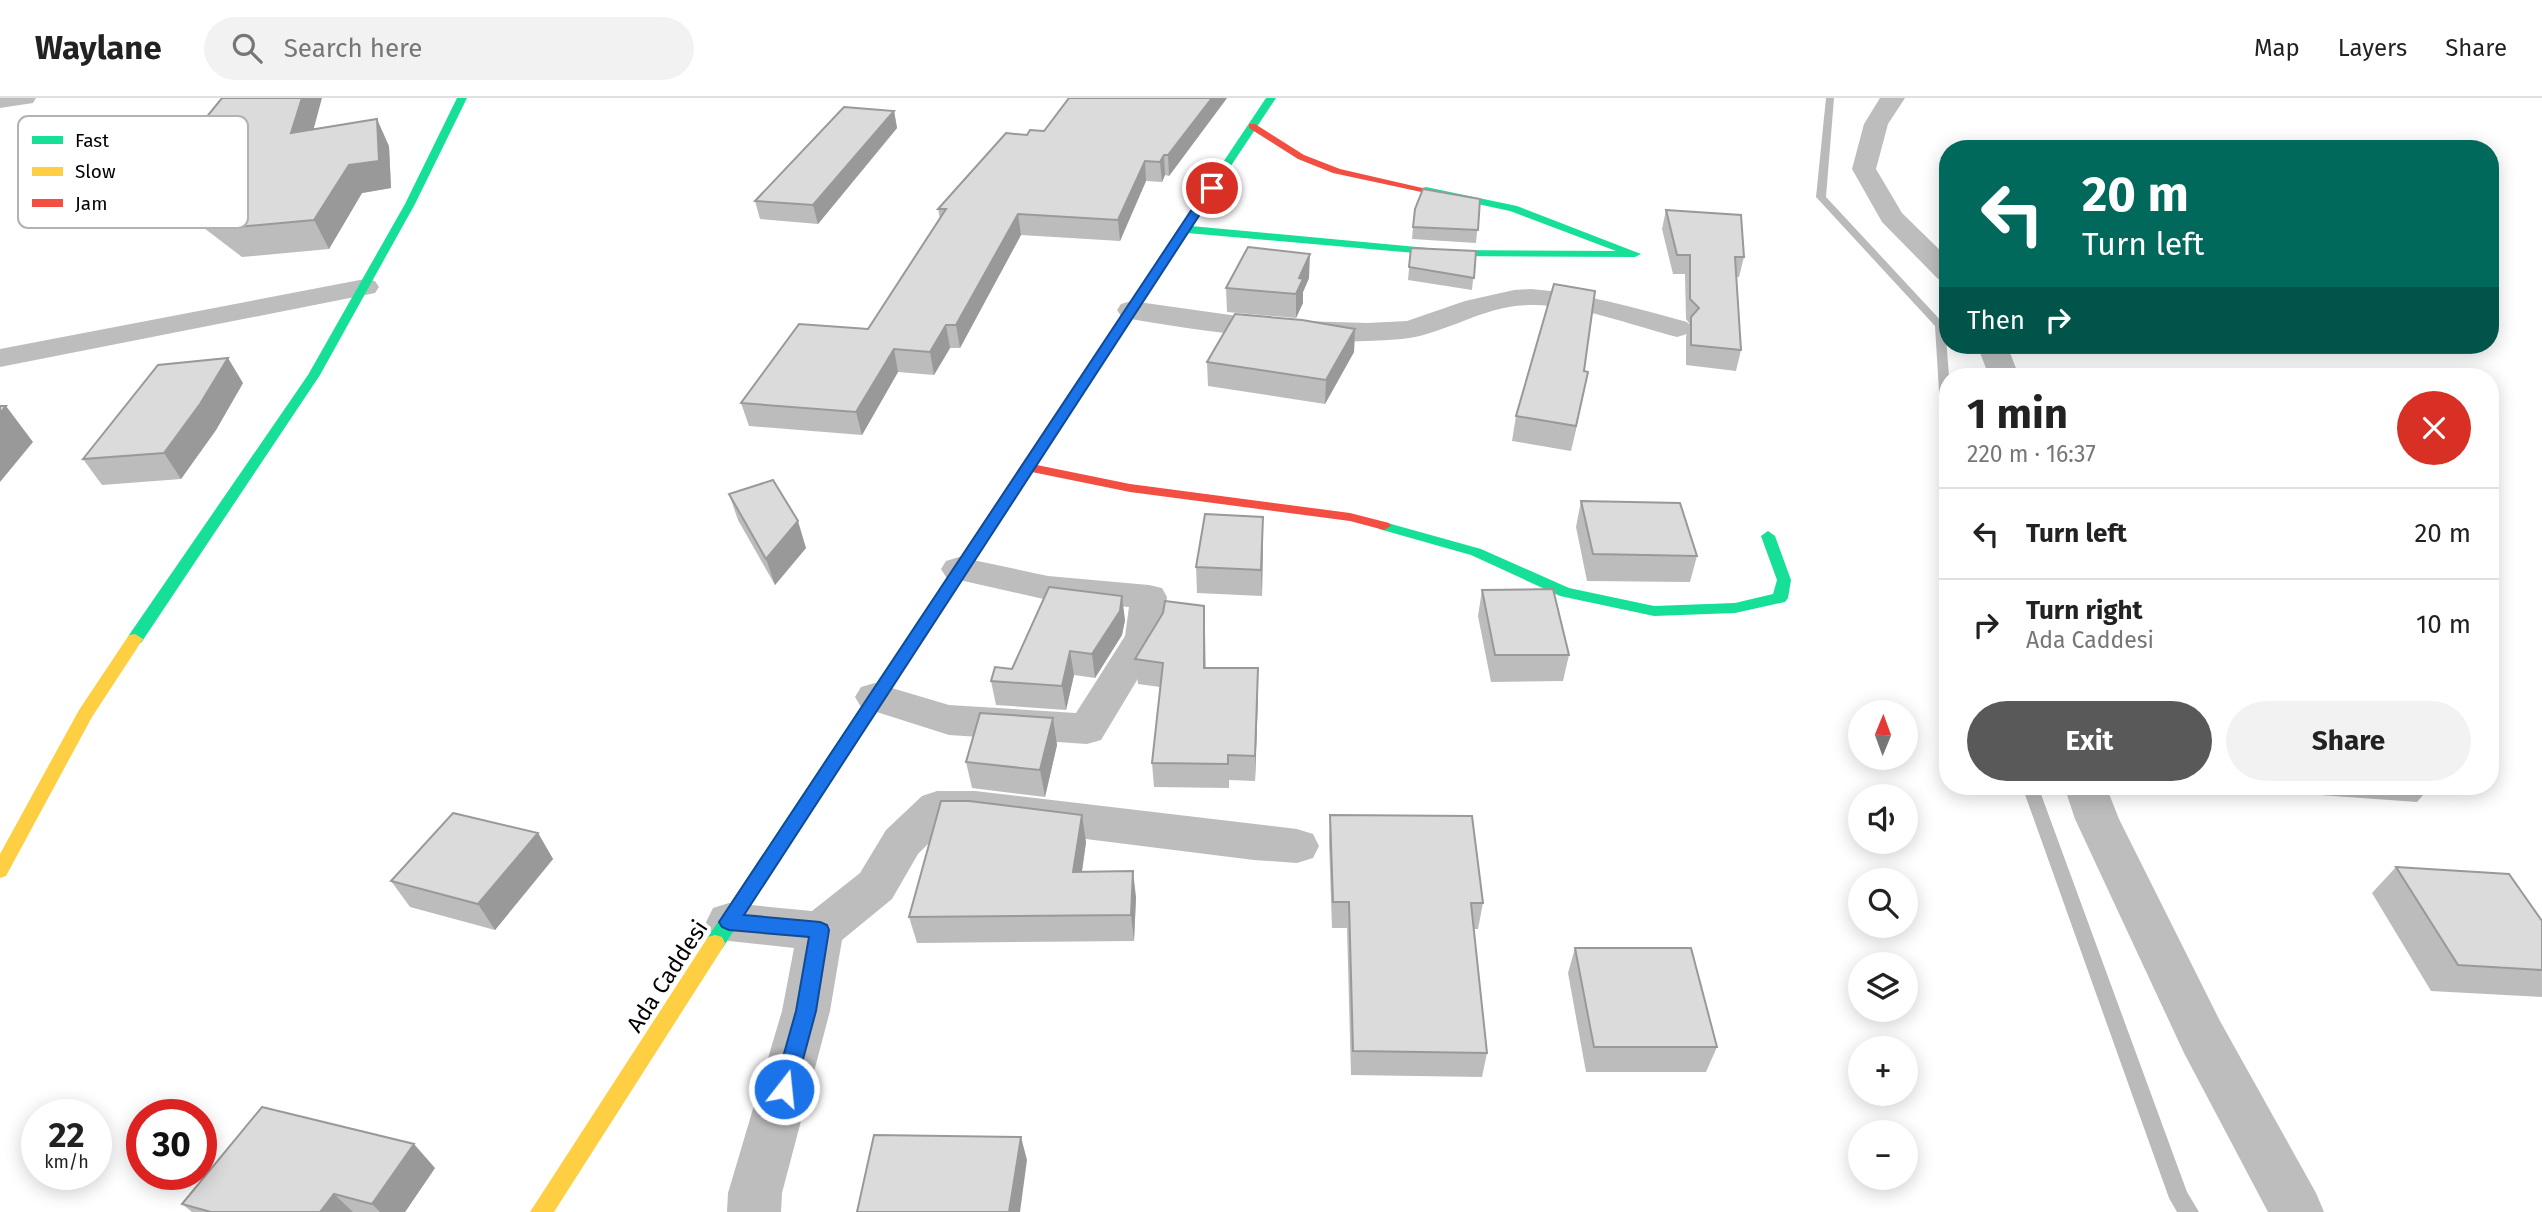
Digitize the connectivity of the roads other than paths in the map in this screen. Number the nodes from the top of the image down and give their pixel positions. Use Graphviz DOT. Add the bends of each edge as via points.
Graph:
graph roads {
  1 [pos="25,98"];
  2 [pos="462,98"];
  3 [pos="1271,98"];
  4 [pos="1894,98"];
  5 [pos="0,101"];
  6 [pos="1252,126"];
  7 [pos="1184,229"];
  8 [pos="1939,265"];
  9 [pos="365,287"];
  10 [pos="1131,310"];
  11 [pos="1677,328"];
  12 [pos="0,358"];
  13 [pos="1027,467"];
  14 [pos="1768,536"];
  15 [pos="960,569"];
  16 [pos="875,697"];
  17 [pos="2088,795"];
  18 [pos="1297,846"];
  19 [pos="0,872"];
  20 [pos="729,922"];
  21 [pos="820,930"];
  22 [pos="541,1212"];
  23 [pos="754,1212"];
  24 [pos="2297,1212"];
  1 -- 5 [label="street"];
  2 -- 9 [label="street"];
  3 -- 6 [label="street, Ada Caddesi"];
  4 -- 8 [label="street" via="1875,124 1864,169 1891,217"];
  6 -- 7 [label="street, Ada Caddesi"];
  6 -- 7 [label="street" via="1301,157 1338,171 1513,208 1635,254 1449,253"];
  7 -- 10 [label="street, Ada Caddesi"];
  9 -- 12 [label="street"];
  9 -- 19 [label="street" via="314,375 85,714"];
  10 -- 11 [label="street" via="1291,333 1405,330 1517,298 1625,313"];
  10 -- 13 [label="street, Ada Caddesi"];
  13 -- 14 [label="street" via="1130,488 1350,517 1476,552 1565,592 1654,611 1735,608 1780,598 1784,580"];
  13 -- 15 [label="street, Ada Caddesi"];
  15 -- 16 [label="street, Ada Caddesi"];
  15 -- 16 [label="street" via="1048,588 1149,597 1144,637 1087,729 948,720"];
  16 -- 20 [label="street, Ada Caddesi"];
  17 -- 24 [label="street" via="2202,1037"];
  18 -- 21 [label="street" via="975,808 937,808 902,842 876,886"];
  20 -- 21 [label="street"];
  20 -- 22 [label="street, Ada Caddesi"];
  21 -- 23 [label="street" via="806,1011 755,1192"];
}
